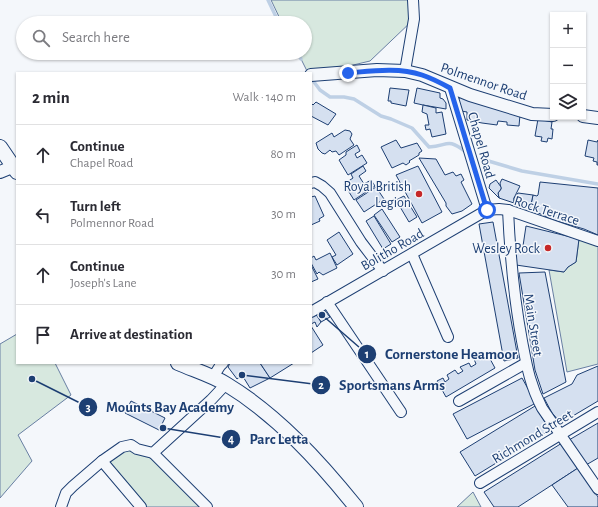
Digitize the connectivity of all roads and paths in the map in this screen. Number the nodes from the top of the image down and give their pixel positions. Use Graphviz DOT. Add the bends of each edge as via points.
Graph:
graph roads {
  1 [pos="413,0"];
  2 [pos="405,71"];
  3 [pos="312,75"];
  4 [pos="450,88"];
  5 [pos="550,115"];
  6 [pos="586,116"];
  7 [pos="598,118"];
  8 [pos="0,147"];
  9 [pos="16,168"];
  10 [pos="0,172"];
  11 [pos="312,183"];
  12 [pos="487,210"];
  13 [pos="508,210"];
  14 [pos="598,241"];
  15 [pos="412,254"];
  16 [pos="383,271"];
  17 [pos="327,302"];
  18 [pos="312,311"];
  19 [pos="448,336"];
  20 [pos="526,363"];
  21 [pos="180,364"];
  22 [pos="222,364"];
  23 [pos="213,377"];
  24 [pos="226,384"];
  25 [pos="459,401"];
  26 [pos="401,412"];
  27 [pos="598,412"];
  28 [pos="561,435"];
  29 [pos="153,452"];
  30 [pos="102,461"];
  31 [pos="480,484"];
  32 [pos="598,489"];
  33 [pos="61,507"];
  34 [pos="141,507"];
  35 [pos="207,507"];
  36 [pos="356,507"];
  1 -- 2 [label="street" via="414,19"];
  2 -- 3 [label="street, Polmennor Road" via="377,70"];
  2 -- 4 [label="street, Polmennor Road" via="422,75"];
  4 -- 5 [label="street, Polmennor Road" via="532,114"];
  4 -- 12 [label="street, Chapel Road"];
  6 -- 7 [label="street"];
  8 -- 9 [label="main road"];
  9 -- 10 [label="street"];
  11 -- 16 [label="street" via="315,182 330,193"];
  12 -- 13 [label="street, Rock Terrace"];
  12 -- 15 [label="street, Bolitho Road"];
  13 -- 14 [label="street, Rock Terrace"];
  13 -- 20 [label="street, Main Street" via="518,322"];
  15 -- 16 [label="street, Bolitho Road"];
  15 -- 19 [label="street"];
  16 -- 17 [label="street, Bolitho Road"];
  17 -- 18 [label="street, Bolitho Road"];
  17 -- 26 [label="street"];
  20 -- 25 [label="street"];
  20 -- 28 [label="street, Main Street" via="535,395"];
  21 -- 23 [label="main road"];
  22 -- 23 [label="street"];
  23 -- 24 [label="main road"];
  24 -- 29 [label="street"];
  24 -- 36 [label="main road" via="258,407 296,440 322,465"];
  27 -- 28 [label="street, Richmond Street"];
  28 -- 31 [label="street, Richmond Street"];
  28 -- 32 [label="street, Main Street"];
  29 -- 30 [label="street" via="131,445 122,447"];
  29 -- 35 [label="street"];
  30 -- 33 [label="street" via="73,486 66,494"];
  30 -- 34 [label="street"];
}
